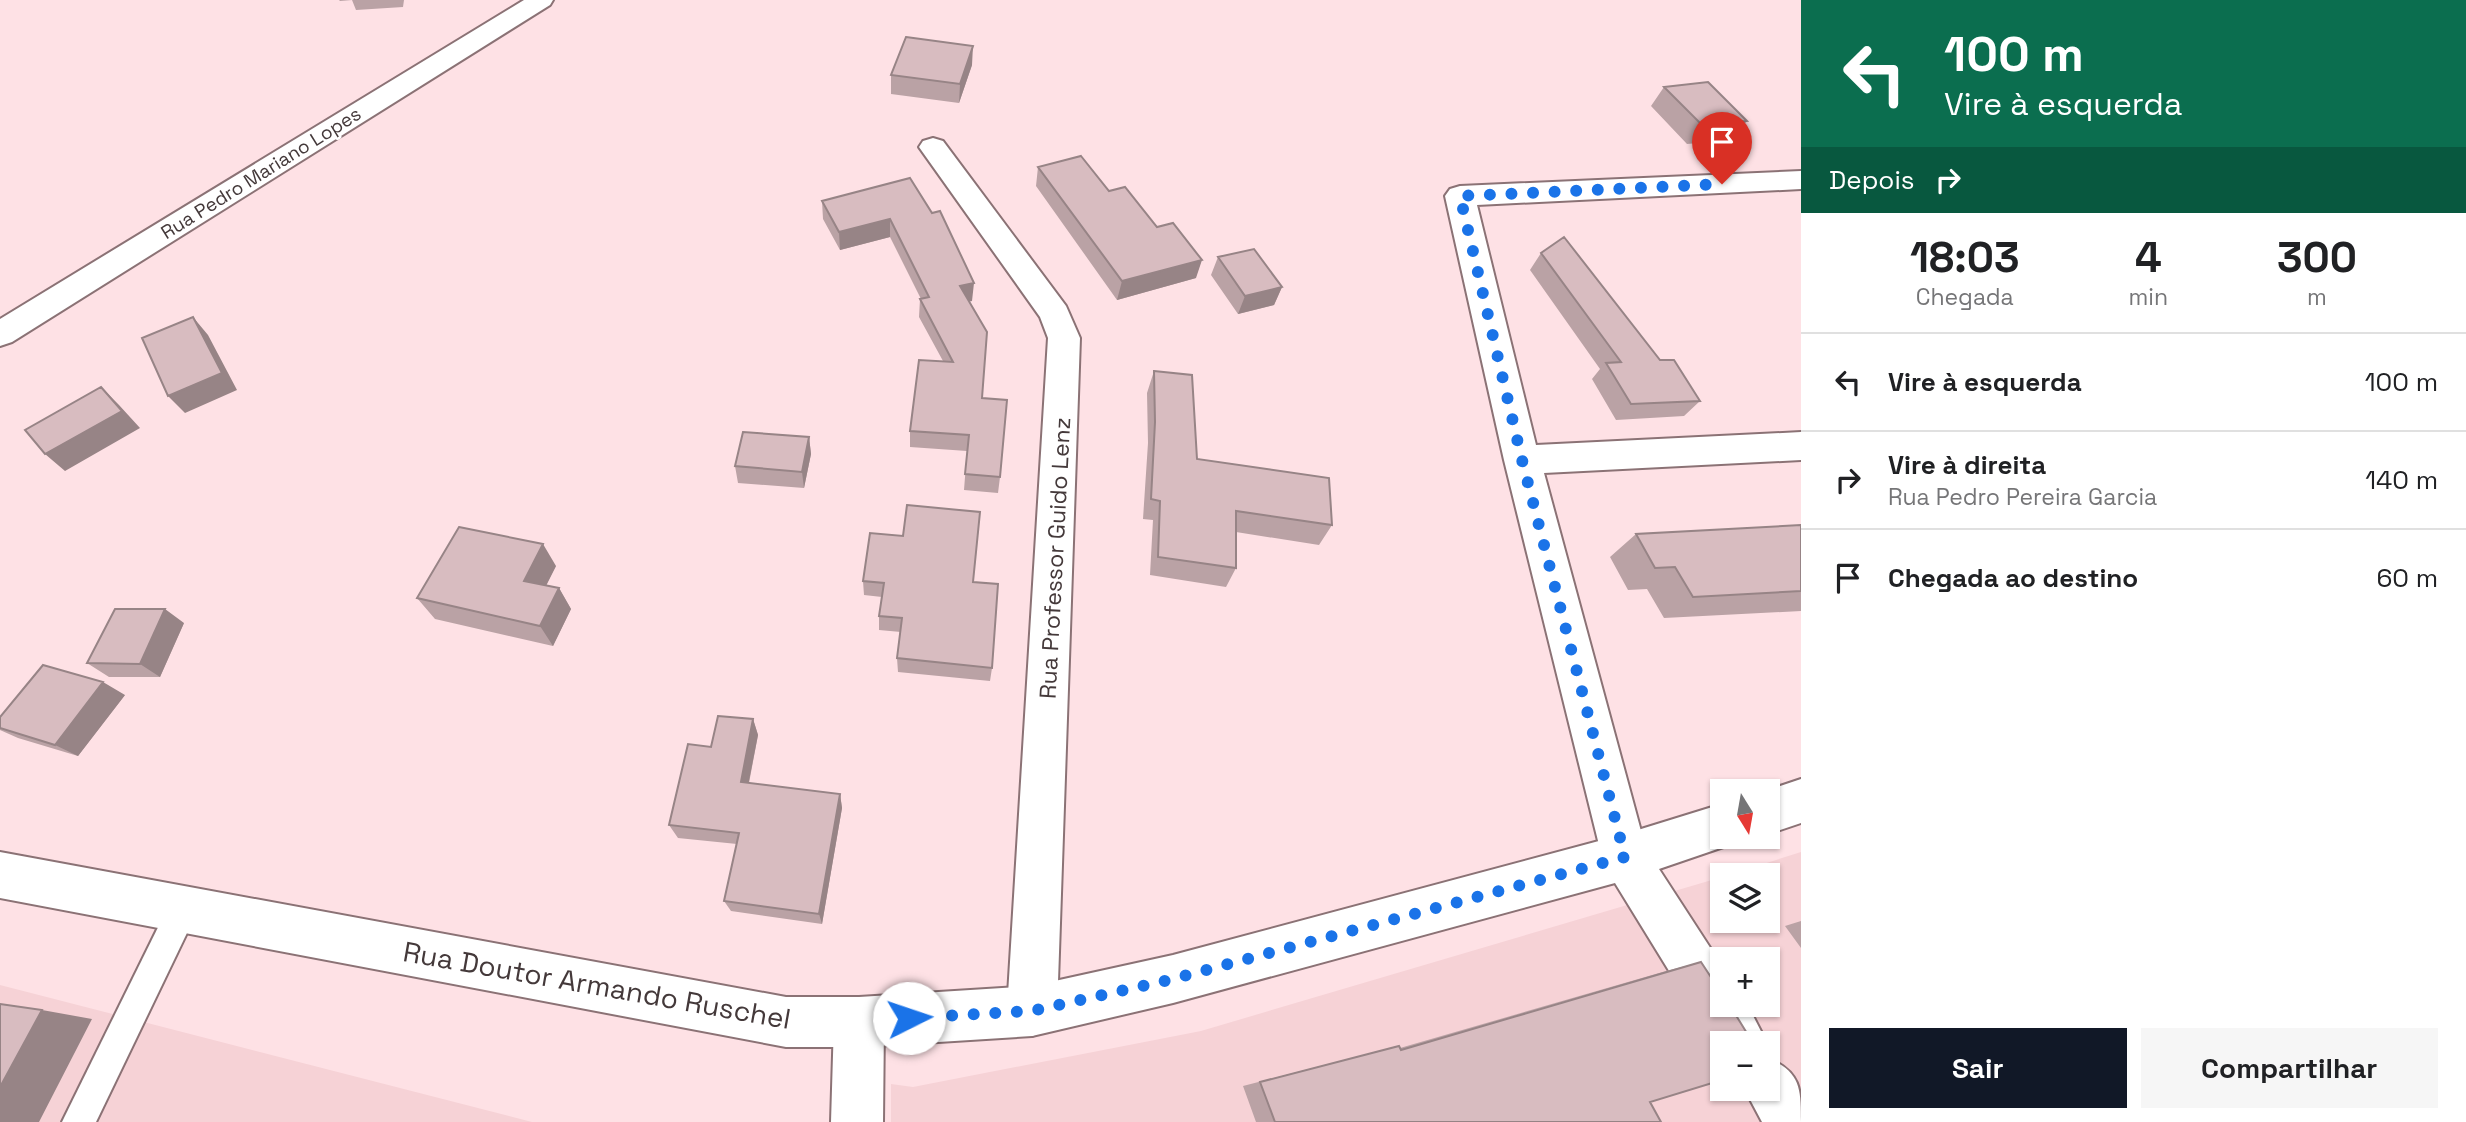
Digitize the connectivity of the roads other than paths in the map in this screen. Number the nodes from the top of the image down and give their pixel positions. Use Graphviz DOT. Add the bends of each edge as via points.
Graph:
graph roads {
  1 [pos="531,6"];
  2 [pos="933,147"];
  3 [pos="1801,180"];
  4 [pos="0,334"];
  5 [pos="1801,446"];
  6 [pos="1522,460"];
  7 [pos="1801,801"];
  8 [pos="1780,808"];
  9 [pos="1710,830"];
  10 [pos="1625,857"];
  11 [pos="0,876"];
  12 [pos="183,909"];
  13 [pos="1032,1011"];
  14 [pos="859,1022"];
  15 [pos="1734,1031"];
  16 [pos="1779,1101"];
  17 [pos="79,1122"];
  18 [pos="857,1122"];
  19 [pos="1792,1122"];
  1 -- 4 [label="street, Rua Pedro Mariano Lopes"];
  2 -- 13 [label="street, Rua Professor Guido Lenz" via="1055,314 1064,338"];
  3 -- 6 [label="street" via="1460,196"];
  5 -- 6 [label="street"];
  6 -- 10 [label="street"];
  7 -- 8 [label="street"];
  9 -- 10 [label="street, Rua Doutor Armando Ruschel"];
  10 -- 13 [label="street, Rua Doutor Armando Ruschel" via="1173,979"];
  10 -- 15 [label="street"];
  11 -- 12 [label="street, Rua Doutor Armando Ruschel"];
  12 -- 14 [label="street, Rua Doutor Armando Ruschel" via="786,1022"];
  12 -- 17 [label="lane"];
  13 -- 14 [label="street, Rua Doutor Armando Ruschel"];
  14 -- 18 [label="street"];
  16 -- 19 [label="street"];
}
